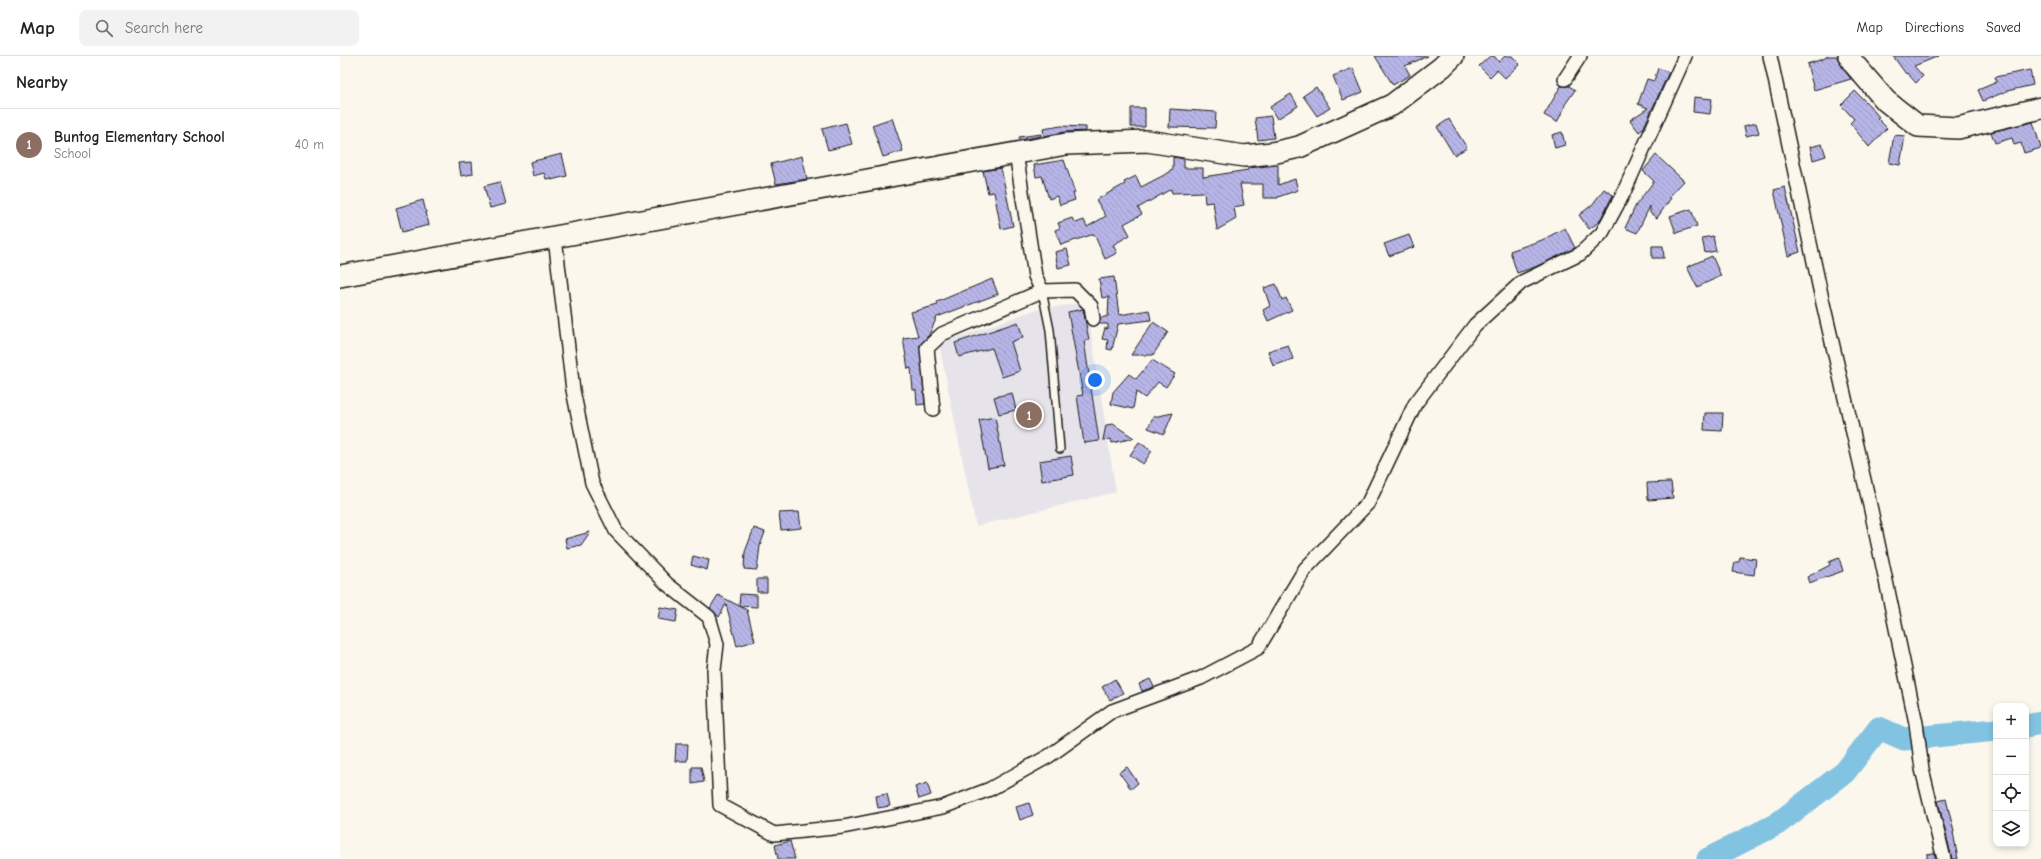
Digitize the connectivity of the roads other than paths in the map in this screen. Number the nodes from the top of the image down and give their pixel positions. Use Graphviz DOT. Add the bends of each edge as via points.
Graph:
graph roads {
  1 [pos="1453,56"];
  2 [pos="1580,56"];
  3 [pos="1685,56"];
  4 [pos="1770,56"];
  5 [pos="1850,56"];
  6 [pos="1565,79"];
  7 [pos="2041,108"];
  8 [pos="1016,153"];
  9 [pos="555,238"];
  10 [pos="340,276"];
  11 [pos="1042,291"];
  12 [pos="1093,319"];
  13 [pos="933,409"];
  14 [pos="1060,449"];
  15 [pos="1944,859"];
  1 -- 8 [label="main road" via="1392,105 1299,147 1272,153 1244,156 1147,141 1066,144"];
  2 -- 6 [label="street"];
  3 -- 9 [label="street" via="1623,194 1602,233 1580,254 1522,282 1475,325 1415,404 1368,503 1305,569 1258,648 1201,678 1112,711 1049,756 990,789 943,807 843,827 774,834 720,805 714,670 717,644 709,617 667,584 616,531 592,483 573,390"];
  4 -- 15 [label="street" via="1822,299 1871,510 1916,723 1922,769"];
  5 -- 7 [label="main road" via="1886,101 1918,126 1958,128"];
  8 -- 9 [label="main road"];
  8 -- 11 [label="street" via="1035,276"];
  9 -- 10 [label="main road"];
  11 -- 12 [label="street" via="1075,290 1091,306"];
  11 -- 13 [label="street" via="942,334 927,348"];
  11 -- 14 [label="lane" via="1050,330"];
}
